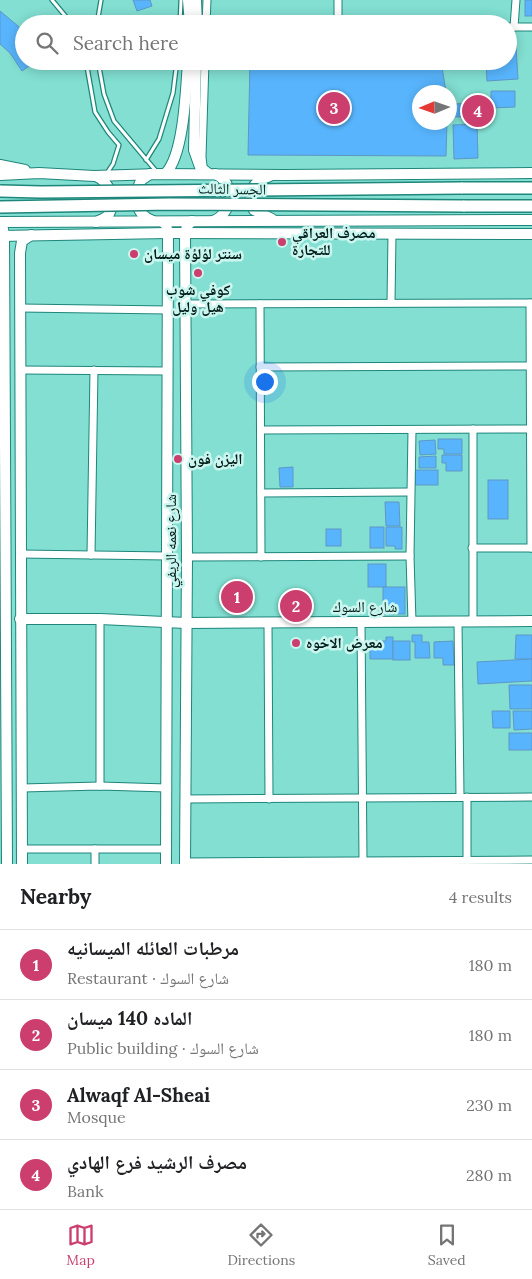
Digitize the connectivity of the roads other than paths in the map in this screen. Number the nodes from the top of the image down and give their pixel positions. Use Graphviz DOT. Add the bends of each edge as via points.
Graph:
graph roads {
  1 [pos="52,0"];
  2 [pos="102,0"];
  3 [pos="180,0"];
  4 [pos="188,0"];
  5 [pos="196,0"];
  6 [pos="207,0"];
  7 [pos="338,0"];
  8 [pos="516,0"];
  9 [pos="64,15"];
  10 [pos="99,15"];
  11 [pos="180,15"];
  12 [pos="189,15"];
  13 [pos="197,15"];
  14 [pos="206,15"];
  15 [pos="338,15"];
  16 [pos="513,15"];
  17 [pos="517,27"];
  18 [pos="532,27"];
  19 [pos="88,70"];
  20 [pos="100,70"];
  21 [pos="176,70"];
  22 [pos="187,70"];
  23 [pos="196,70"];
  24 [pos="205,70"];
  25 [pos="146,160"];
  26 [pos="0,165"];
  27 [pos="39,173"];
  28 [pos="532,173"];
  29 [pos="159,174"];
  30 [pos="210,174"];
  31 [pos="0,175"];
  32 [pos="284,175"];
  33 [pos="100,176"];
  34 [pos="532,188"];
  35 [pos="0,190"];
  36 [pos="532,206"];
  37 [pos="0,207"];
  38 [pos="532,220"];
  39 [pos="192,221"];
  40 [pos="212,221"];
  41 [pos="285,221"];
  42 [pos="68,222"];
  43 [pos="92,222"];
  44 [pos="162,222"];
  45 [pos="0,224"];
  46 [pos="168,233"];
  47 [pos="69,234"];
  48 [pos="185,234"];
  49 [pos="392,234"];
  50 [pos="532,234"];
  51 [pos="31,235"];
  52 [pos="2,236"];
  53 [pos="20,253"];
  54 [pos="4,254"];
  55 [pos="392,303"];
  56 [pos="531,303"];
  57 [pos="185,304"];
  58 [pos="260,304"];
  59 [pos="20,308"];
  60 [pos="168,310"];
  61 [pos="531,366"];
  62 [pos="260,367"];
  63 [pos="20,370"];
  64 [pos="94,370"];
  65 [pos="168,371"];
  66 [pos="473,429"];
  67 [pos="531,429"];
  68 [pos="261,430"];
  69 [pos="412,430"];
  70 [pos="410,492"];
  71 [pos="261,493"];
  72 [pos="20,531"];
  73 [pos="6,532"];
  74 [pos="472,548"];
  75 [pos="532,548"];
  76 [pos="20,554"];
  77 [pos="90,555"];
  78 [pos="168,556"];
  79 [pos="410,556"];
  80 [pos="187,557"];
  81 [pos="261,557"];
  82 [pos="20,619"];
  83 [pos="100,619"];
  84 [pos="532,621"];
  85 [pos="361,622"];
  86 [pos="412,622"];
  87 [pos="458,622"];
  88 [pos="473,622"];
  89 [pos="167,623"];
  90 [pos="186,623"];
  91 [pos="268,623"];
  92 [pos="4,686"];
  93 [pos="100,786"];
  94 [pos="22,788"];
  95 [pos="167,788"];
  96 [pos="463,797"];
  97 [pos="532,797"];
  98 [pos="269,798"];
  99 [pos="362,798"];
  100 [pos="185,799"];
  101 [pos="4,816"];
  102 [pos="22,849"];
  103 [pos="94,849"];
  104 [pos="166,849"];
  105 [pos="468,860"];
  106 [pos="532,860"];
  107 [pos="363,861"];
  108 [pos="330,862"];
  109 [pos="413,862"];
  110 [pos="507,862"];
  111 [pos="185,863"];
  112 [pos="8,864"];
  113 [pos="22,864"];
  114 [pos="95,864"];
  115 [pos="166,864"];
  1 -- 9 [label="lane"];
  2 -- 10 [label="lane"];
  3 -- 11 [label="lane"];
  4 -- 12 [label="street"];
  5 -- 13 [label="street"];
  6 -- 14 [label="street"];
  7 -- 15 [label="street"];
  8 -- 16 [label="street"];
  17 -- 18 [label="street"];
  19 -- 33 [label="lane" via="95,112 119,145 113,164"];
  20 -- 25 [label="lane" via="114,121"];
  21 -- 25 [label="lane" via="173,93 159,139"];
  22 -- 29 [label="street" via="178,145 172,167"];
  23 -- 30 [label="street" via="194,150 200,167"];
  24 -- 30 [label="street" via="202,161"];
  25 -- 29 [label="lane"];
  26 -- 27 [label="street"];
  27 -- 31 [label="street"];
  27 -- 33 [label="street"];
  28 -- 32 [label="street"];
  29 -- 30 [label="street"];
  29 -- 33 [label="street"];
  29 -- 44 [label="street" via="141,180 136,199 140,212 148,220"];
  30 -- 32 [label="street"];
  30 -- 40 [label="street" via="219,176 226,183 230,196 227,210"];
  32 -- 41 [label="street" via="261,179 254,185 250,197 258,213"];
  33 -- 43 [label="street" via="108,185 112,200 109,214"];
  34 -- 35 [label="main road, الجسر الثالث, bridge"];
  36 -- 37 [label="main road, الجسر الثالث, bridge" via="170,204"];
  38 -- 41 [label="street"];
  39 -- 40 [label="street"];
  39 -- 44 [label="street"];
  39 -- 48 [label="street, شارع نعمه الريفي"];
  40 -- 41 [label="street"];
  42 -- 43 [label="street"];
  42 -- 45 [label="street"];
  42 -- 47 [label="street"];
  43 -- 44 [label="street"];
  44 -- 46 [label="street, شارع نعمه الريفي"];
  45 -- 52 [label="street"];
  46 -- 47 [label="street"];
  46 -- 48 [label="street"];
  46 -- 60 [label="street, شارع نعمه الريفي"];
  47 -- 51 [label="street"];
  48 -- 49 [label="street"];
  48 -- 57 [label="street, شارع نعمه الريفي"];
  49 -- 50 [label="street"];
  49 -- 55 [label="street"];
  51 -- 52 [label="street"];
  51 -- 53 [label="street" via="22,241"];
  52 -- 54 [label="street"];
  53 -- 54 [label="street" via="18,245 12,243 6,246"];
  53 -- 59 [label="street"];
  54 -- 73 [label="street"];
  55 -- 56 [label="street"];
  55 -- 58 [label="street"];
  56 -- 61 [label="street"];
  57 -- 58 [label="street"];
  57 -- 80 [label="street, شارع نعمه الريفي"];
  58 -- 62 [label="street"];
  59 -- 60 [label="street"];
  59 -- 63 [label="street"];
  60 -- 65 [label="street, شارع نعمه الريفي"];
  61 -- 62 [label="street"];
  61 -- 67 [label="street"];
  62 -- 68 [label="street"];
  63 -- 64 [label="street"];
  63 -- 72 [label="street"];
  64 -- 65 [label="street"];
  64 -- 77 [label="street"];
  65 -- 78 [label="street, شارع نعمه الريفي"];
  66 -- 67 [label="street"];
  66 -- 69 [label="street"];
  66 -- 74 [label="street"];
  67 -- 75 [label="street"];
  68 -- 69 [label="street"];
  68 -- 71 [label="street"];
  69 -- 70 [label="street"];
  70 -- 71 [label="street"];
  70 -- 79 [label="street"];
  71 -- 81 [label="street"];
  72 -- 73 [label="street"];
  72 -- 76 [label="street"];
  73 -- 92 [label="street"];
  74 -- 75 [label="street"];
  74 -- 88 [label="street"];
  76 -- 77 [label="street"];
  76 -- 82 [label="street"];
  77 -- 78 [label="street"];
  78 -- 89 [label="street, شارع نعمه الريفي"];
  79 -- 81 [label="street"];
  79 -- 86 [label="street"];
  80 -- 81 [label="street"];
  80 -- 90 [label="street, شارع نعمه الريفي"];
  82 -- 83 [label="street, شارع السوك"];
  82 -- 94 [label="street"];
  83 -- 89 [label="street, شارع السوك"];
  83 -- 93 [label="street"];
  84 -- 88 [label="street, شارع السوك"];
  85 -- 86 [label="street, شارع السوك"];
  85 -- 91 [label="street, شارع السوك"];
  85 -- 99 [label="street"];
  86 -- 87 [label="street, شارع السوك"];
  87 -- 88 [label="street, شارع السوك"];
  87 -- 96 [label="street"];
  89 -- 90 [label="street, شارع السوك"];
  89 -- 95 [label="street, شارع نعمه الريفي"];
  90 -- 91 [label="street, شارع السوك"];
  90 -- 100 [label="street, شارع نعمه الريفي"];
  91 -- 98 [label="street"];
  92 -- 101 [label="street"];
  93 -- 94 [label="street"];
  93 -- 95 [label="street"];
  94 -- 102 [label="street"];
  95 -- 104 [label="street, شارع نعمه الريفي"];
  96 -- 97 [label="street"];
  96 -- 99 [label="street"];
  96 -- 105 [label="street"];
  98 -- 99 [label="street"];
  98 -- 100 [label="street"];
  99 -- 107 [label="street"];
  100 -- 111 [label="street, شارع نعمه الريفي"];
  101 -- 112 [label="street"];
  102 -- 103 [label="street"];
  102 -- 113 [label="street"];
  103 -- 104 [label="street"];
  103 -- 114 [label="street"];
  104 -- 115 [label="street, شارع نعمه الريفي"];
  105 -- 109 [label="street"];
  105 -- 110 [label="street"];
  106 -- 110 [label="street"];
  107 -- 108 [label="street"];
  107 -- 109 [label="street"];
  108 -- 111 [label="street"];
}
